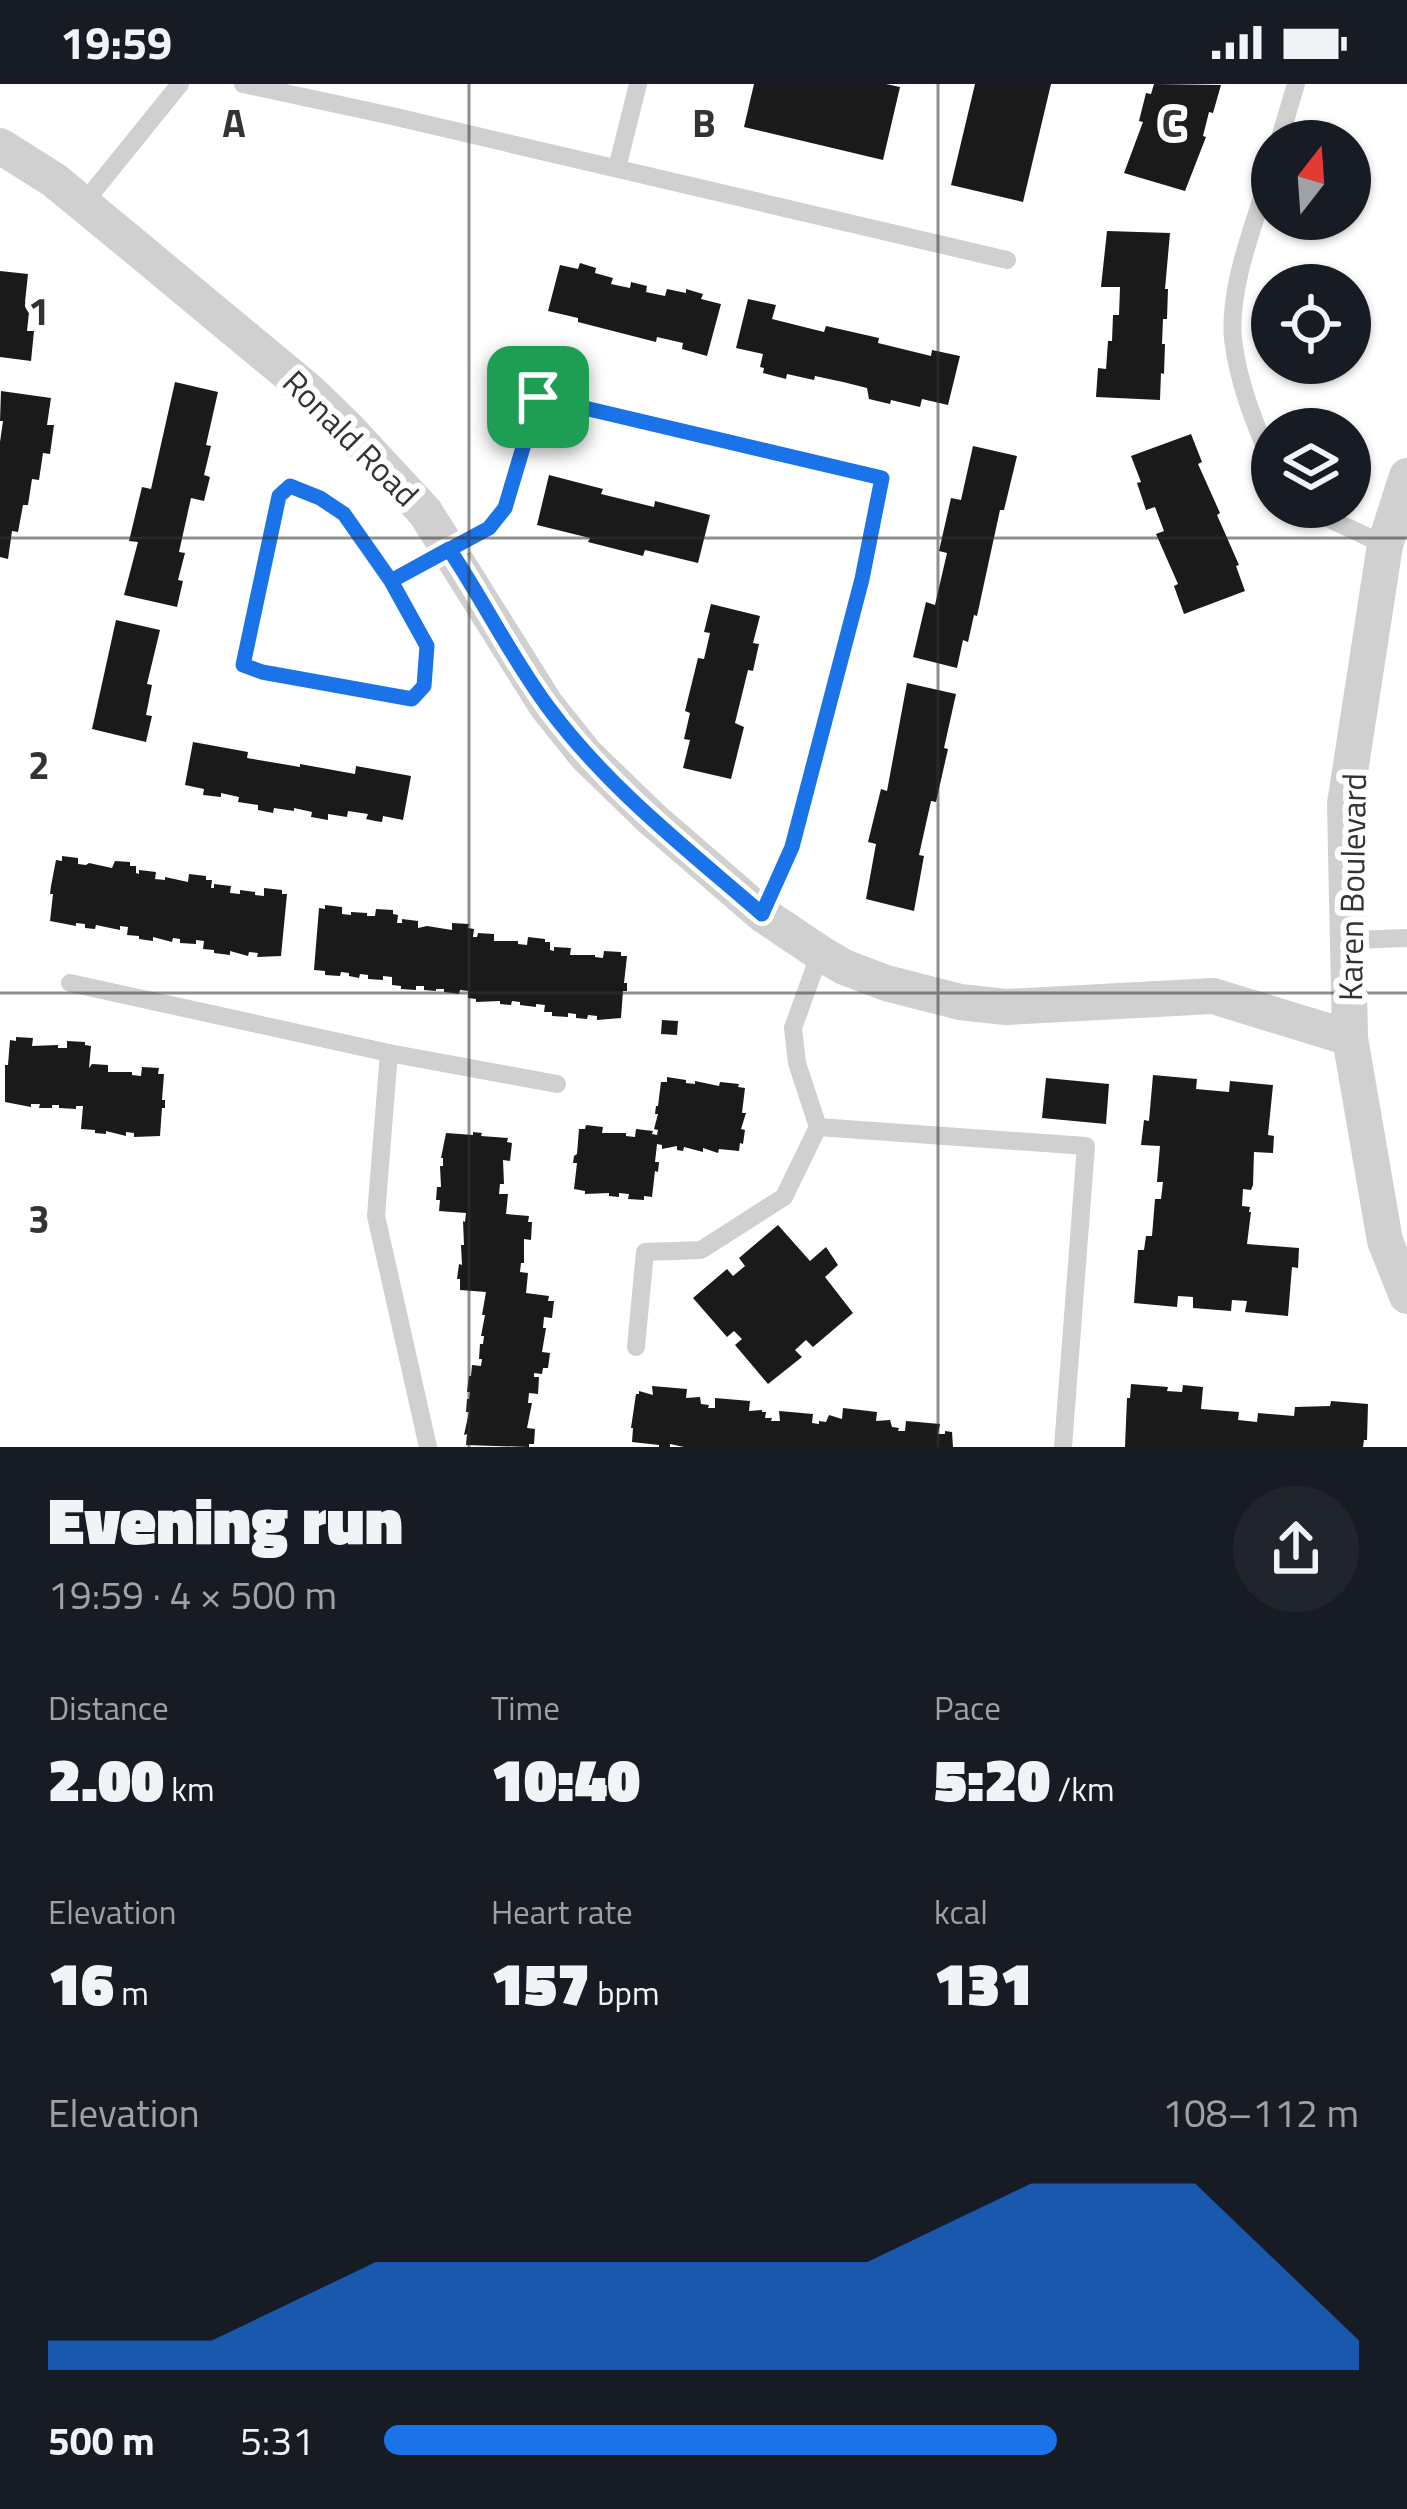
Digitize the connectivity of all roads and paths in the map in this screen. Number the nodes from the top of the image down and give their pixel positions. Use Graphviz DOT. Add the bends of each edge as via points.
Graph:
graph roads {
  1 [pos="180,84"];
  2 [pos="244,84"];
  3 [pos="638,84"];
  4 [pos="1296,84"];
  5 [pos="1285,120"];
  6 [pos="0,146"];
  7 [pos="616,168"];
  8 [pos="83,205"];
  9 [pos="1252,240"];
  10 [pos="1007,260"];
  11 [pos="1251,414"];
  12 [pos="1407,476"];
  13 [pos="1349,528"];
  14 [pos="1385,545"];
  15 [pos="449,549"];
  16 [pos="391,581"];
  17 [pos="762,914"];
  18 [pos="1407,938"];
  19 [pos="1350,940"];
  20 [pos="820,953"];
  21 [pos="70,983"];
  22 [pos="1350,1038"];
  23 [pos="389,1053"];
  24 [pos="557,1084"];
  25 [pos="818,1127"];
  26 [pos="1407,1296"];
  27 [pos="636,1347"];
  28 [pos="428,1447"];
  29 [pos="1064,1447"];
  1 -- 8 [label="lane"];
  2 -- 7 [label="lane"];
  3 -- 7 [label="lane"];
  4 -- 5 [label="lane"];
  6 -- 8 [label="street, Ronald Road"];
  7 -- 10 [label="lane"];
  8 -- 15 [label="street, Ronald Road" via="309,391 394,476"];
  9 -- 11 [label="lane" via="1233,339"];
  12 -- 14 [label="street, Karen Boulevard"];
  13 -- 14 [label="lane"];
  14 -- 19 [label="street, Karen Boulevard" via="1346,804"];
  15 -- 16 [label="lane"];
  15 -- 17 [label="street, Ronald Road" via="546,705 586,754"];
  15 -- 17 [label="lane" via="489,528 505,508 538,397 882,478 792,847"];
  16 -- 16 [label="lane" via="427,646 424,686 412,699 243,665 279,496 290,486 344,514"];
  17 -- 20 [label="street, Ronald Road"];
  18 -- 19 [label="lane"];
  19 -- 22 [label="street, Karen Boulevard"];
  20 -- 22 [label="street, Ronald Road" via="959,1002 1006,1007 1213,996"];
  20 -- 25 [label="lane" via="793,1028"];
  21 -- 23 [label="lane"];
  22 -- 26 [label="street, Karen Boulevard" via="1385,1241"];
  23 -- 24 [label="lane"];
  23 -- 28 [label="lane" via="376,1216"];
  25 -- 27 [label="lane" via="784,1197 701,1250 646,1252"];
  25 -- 29 [label="lane" via="1086,1146"];
}
